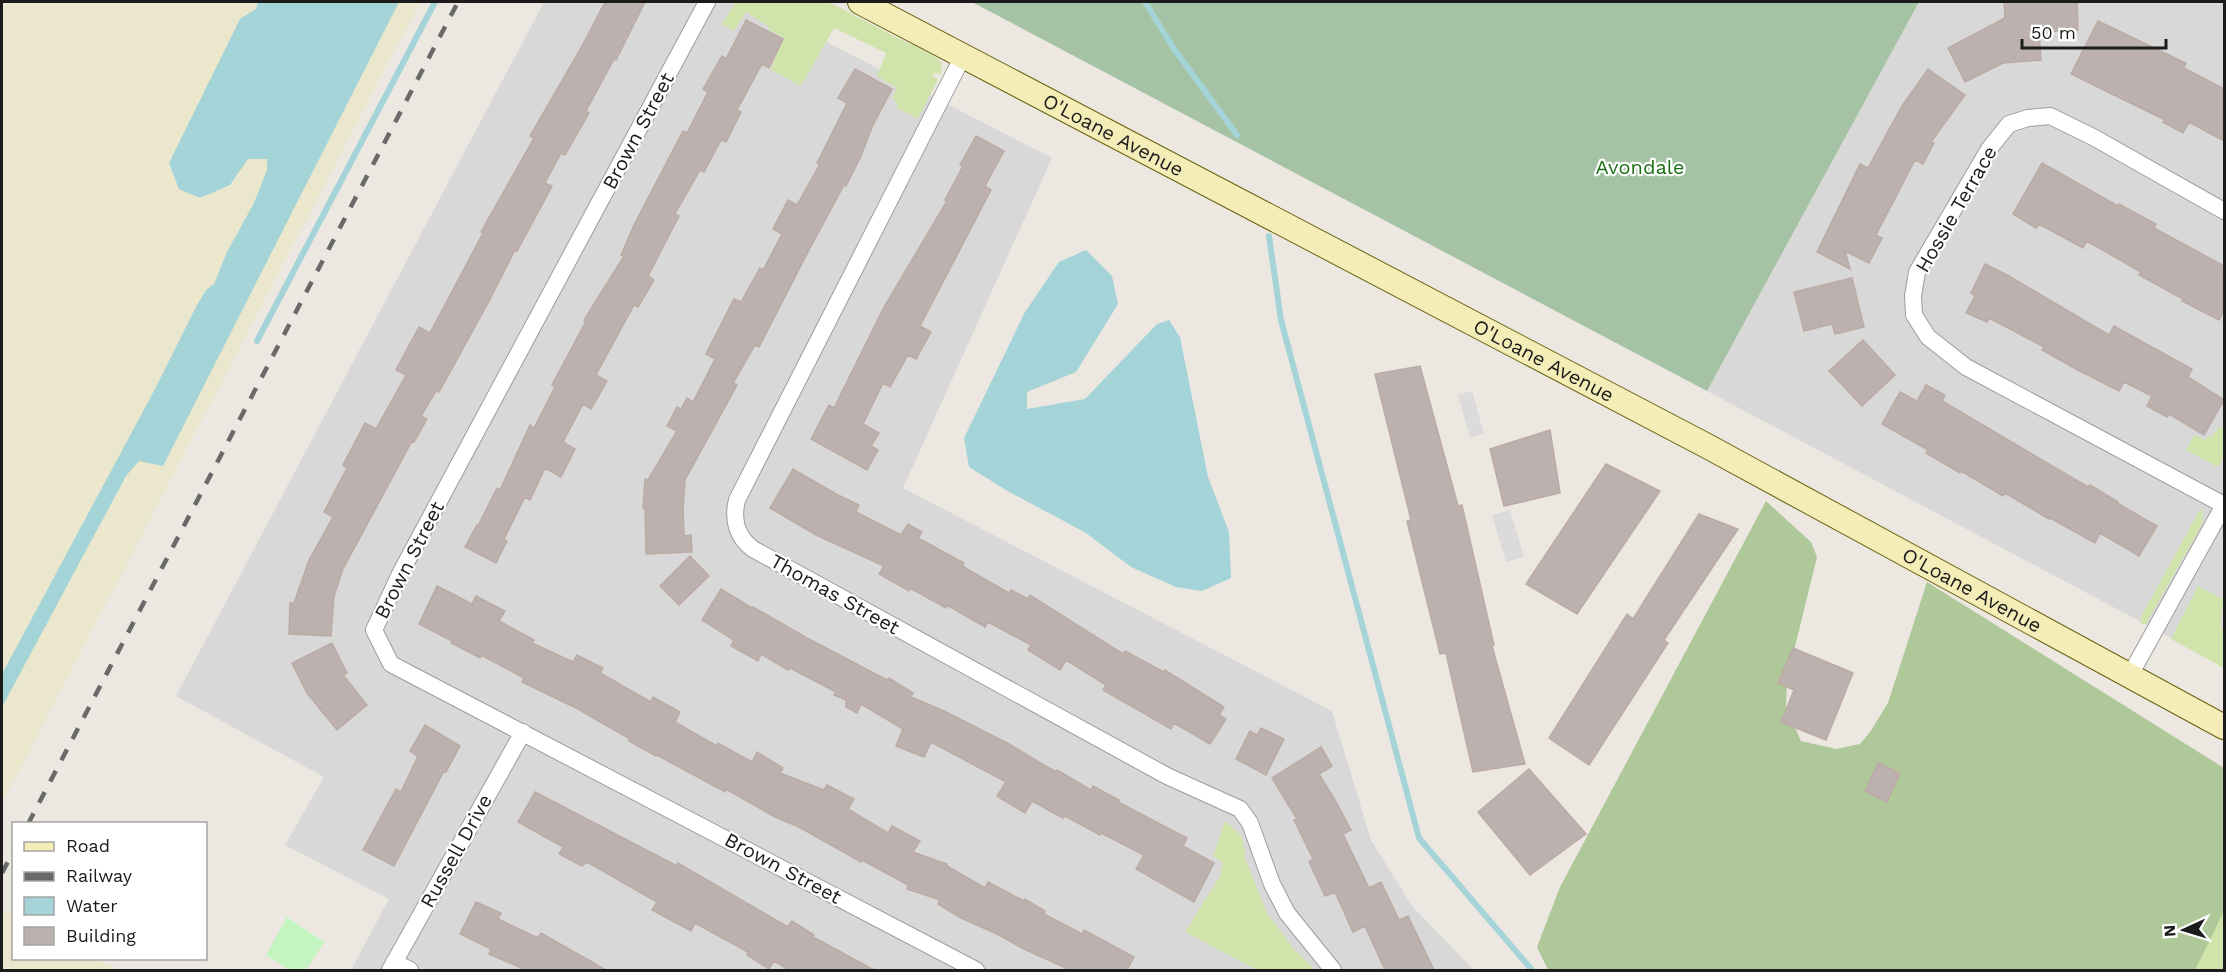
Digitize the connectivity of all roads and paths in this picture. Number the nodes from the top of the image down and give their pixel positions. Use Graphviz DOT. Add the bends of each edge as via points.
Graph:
graph roads {
  1 [pos="707,2"];
  2 [pos="860,2"];
  3 [pos="963,56"];
  4 [pos="2224,211"];
  5 [pos="2224,505"];
  6 [pos="2129,677"];
  7 [pos="2224,727"];
  8 [pos="523,732"];
  9 [pos="392,966"];
  10 [pos="410,970"];
  11 [pos="976,970"];
  12 [pos="1333,970"];
  1 -- 8 [label="street, Brown Street" via="401,572 374,630 392,663"];
  2 -- 3 [label="street, O'Loane Avenue"];
  3 -- 6 [label="street, O'Loane Avenue" via="1707,446"];
  3 -- 12 [label="street, Thomas Street" via="737,500 736,528 753,549 1167,776 1240,808 1287,913"];
  4 -- 5 [label="street, Hossie Terrace" via="2050,116 2028,118 2009,124 1989,149 1917,273 1913,296 1914,315 1928,337 1966,367"];
  5 -- 6 [label="street"];
  6 -- 7 [label="street, O'Loane Avenue"];
  8 -- 9 [label="street, Russell Drive"];
  8 -- 11 [label="street, Brown Street"];
  9 -- 10 [label="street"];
}
